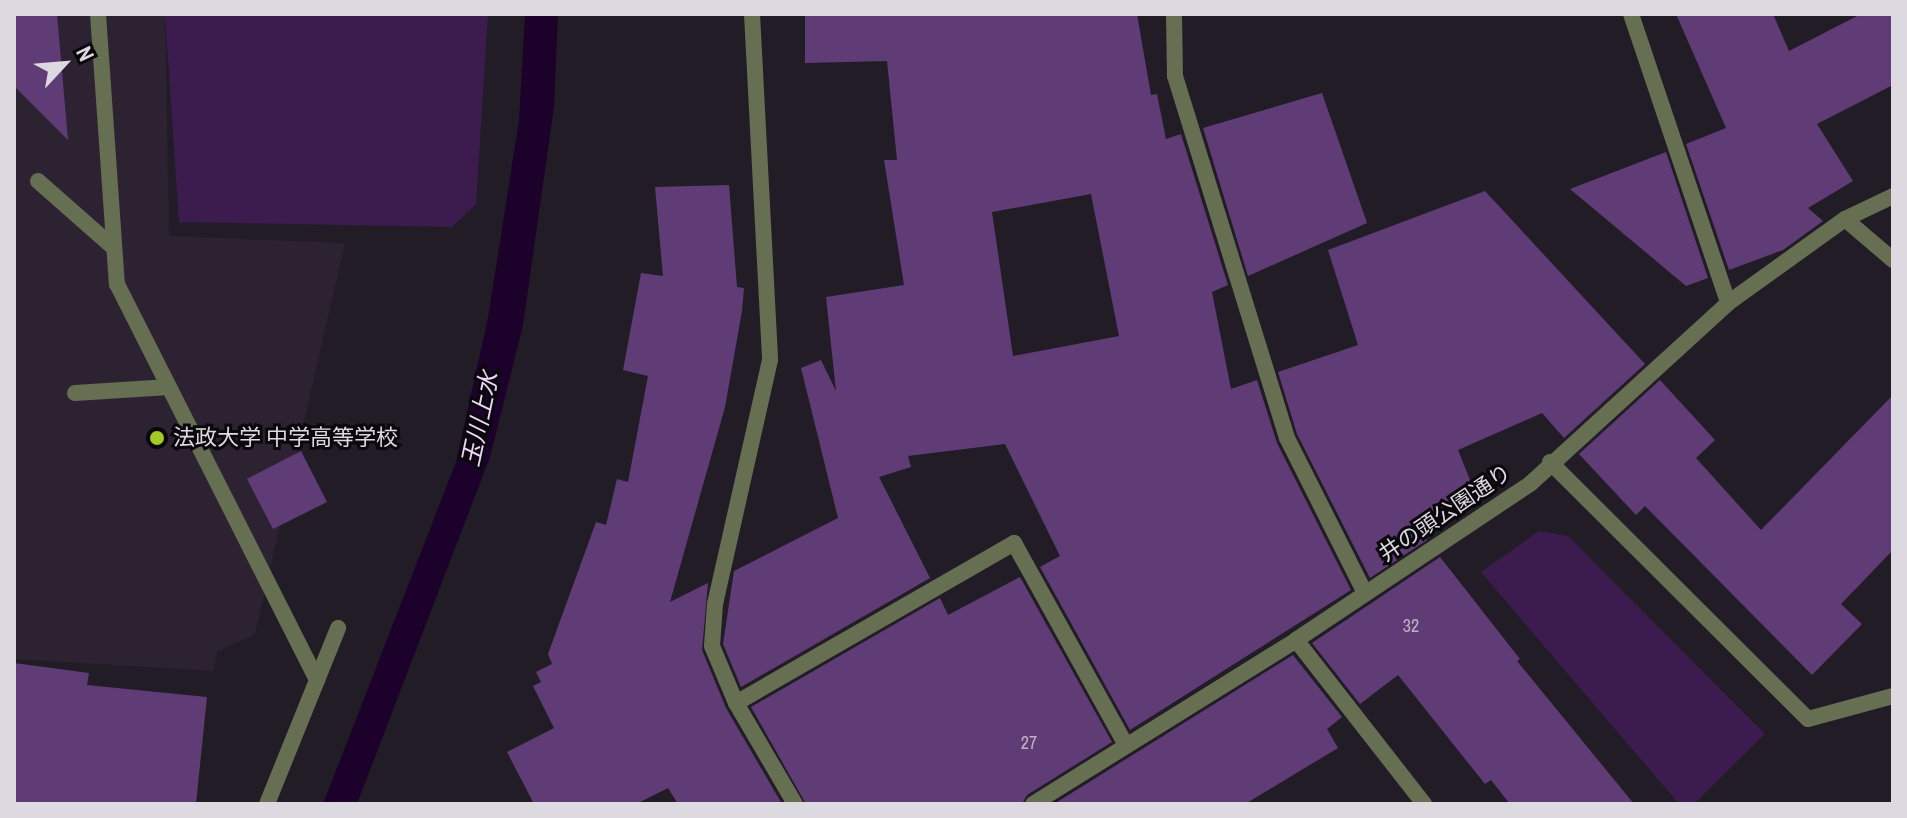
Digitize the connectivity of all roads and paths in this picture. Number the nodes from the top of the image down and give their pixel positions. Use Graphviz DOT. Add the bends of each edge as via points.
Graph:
graph roads {
  1 [pos="98,14"];
  2 [pos="752,14"];
  3 [pos="1174,14"];
  4 [pos="1631,14"];
  5 [pos="38,181"];
  6 [pos="1893,196"];
  7 [pos="1845,219"];
  8 [pos="114,248"];
  9 [pos="1893,260"];
  10 [pos="1728,303"];
  11 [pos="169,387"];
  12 [pos="75,393"];
  13 [pos="1550,462"];
  14 [pos="1365,593"];
  15 [pos="338,628"];
  16 [pos="1296,640"];
  17 [pos="317,680"];
  18 [pos="1893,696"];
  19 [pos="736,703"];
  20 [pos="1126,745"];
  21 [pos="267,804"];
  22 [pos="795,804"];
  23 [pos="1033,804"];
  24 [pos="1424,804"];
  1 -- 8 [label="street"];
  2 -- 19 [label="street" via="770,360 715,604 712,646"];
  3 -- 14 [label="street" via="1175,76 1287,438"];
  4 -- 10 [label="street"];
  5 -- 8 [label="street"];
  6 -- 7 [label="street, 井の頭公園通り"];
  7 -- 9 [label="street"];
  7 -- 10 [label="street, 井の頭公園通り"];
  8 -- 11 [label="street" via="117,284"];
  10 -- 13 [label="street, 井の頭公園通り"];
  11 -- 12 [label="street"];
  11 -- 17 [label="street"];
  13 -- 14 [label="street, 井の頭公園通り" via="1530,484"];
  13 -- 18 [label="street" via="1808,719"];
  14 -- 16 [label="street, 井の頭公園通り"];
  15 -- 17 [label="street"];
  16 -- 20 [label="street, 井の頭公園通り"];
  16 -- 24 [label="street"];
  17 -- 21 [label="street"];
  19 -- 20 [label="street" via="1014,543"];
  19 -- 22 [label="street"];
  20 -- 23 [label="street, 井の頭公園通り"];
}
